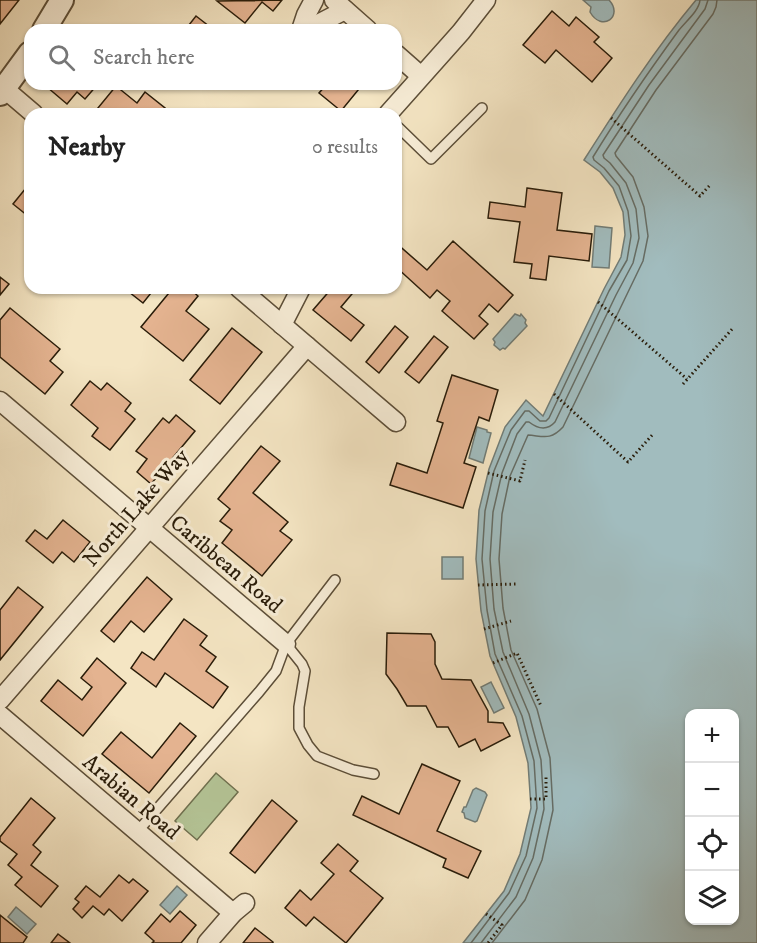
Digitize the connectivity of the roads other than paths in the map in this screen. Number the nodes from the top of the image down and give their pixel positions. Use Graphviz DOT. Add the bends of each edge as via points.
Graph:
graph roads {
  1 [pos="62,0"];
  2 [pos="314,0"];
  3 [pos="486,0"];
  4 [pos="339,5"];
  5 [pos="48,24"];
  6 [pos="303,24"];
  7 [pos="318,24"];
  8 [pos="361,24"];
  9 [pos="402,59"];
  10 [pos="24,61"];
  11 [pos="421,76"];
  12 [pos="2,89"];
  13 [pos="26,108"];
  14 [pos="393,108"];
  15 [pos="482,108"];
  16 [pos="402,131"];
  17 [pos="245,294"];
  18 [pos="298,294"];
  19 [pos="282,325"];
  20 [pos="307,346"];
  21 [pos="0,400"];
  22 [pos="396,422"];
  23 [pos="149,528"];
  24 [pos="335,580"];
  25 [pos="286,644"];
  26 [pos="0,700"];
  27 [pos="0,716"];
  28 [pos="374,774"];
  29 [pos="137,832"];
  30 [pos="207,943"];
  1 -- 5 [label="street"];
  2 -- 6 [label="street"];
  3 -- 11 [label="street"];
  4 -- 7 [label="street"];
  4 -- 8 [label="street"];
  9 -- 11 [label="street"];
  10 -- 12 [label="street"];
  11 -- 14 [label="street"];
  12 -- 13 [label="street"];
  15 -- 16 [label="lane" via="431,159"];
  17 -- 19 [label="street"];
  18 -- 19 [label="street"];
  19 -- 20 [label="street"];
  20 -- 22 [label="street"];
  20 -- 23 [label="street, North Lake Way"];
  21 -- 23 [label="street, Caribbean Road"];
  23 -- 25 [label="street, Caribbean Road"];
  23 -- 26 [label="street, North Lake Way"];
  24 -- 25 [label="lane"];
  25 -- 28 [label="lane" via="305,671 299,728 308,745 317,756"];
  25 -- 29 [label="lane" via="276,671"];
  27 -- 29 [label="street, Arabian Road"];
  29 -- 30 [label="street, Arabian Road" via="239,908"];
}
